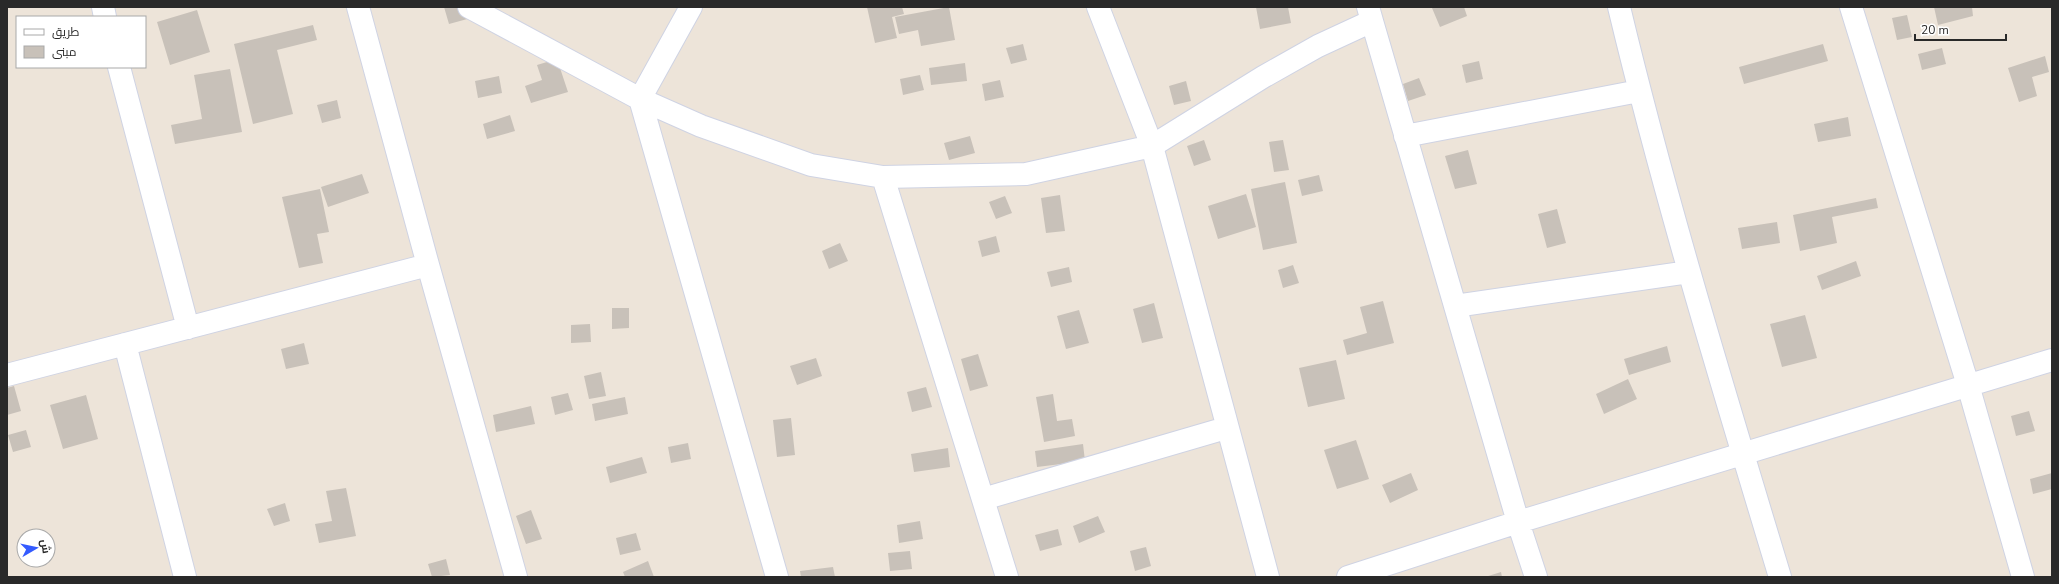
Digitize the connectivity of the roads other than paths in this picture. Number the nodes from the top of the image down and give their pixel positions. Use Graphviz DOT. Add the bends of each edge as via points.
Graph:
graph roads {
  1 [pos="358,7"];
  2 [pos="469,7"];
  3 [pos="691,7"];
  4 [pos="1098,7"];
  5 [pos="1619,7"];
  6 [pos="1851,7"];
  7 [pos="1370,14"];
  8 [pos="119,68"];
  9 [pos="1639,91"];
  10 [pos="640,99"];
  11 [pos="1405,136"];
  12 [pos="1152,146"];
  13 [pos="883,177"];
  14 [pos="428,265"];
  15 [pos="1689,272"];
  16 [pos="1455,306"];
  17 [pos="188,328"];
  18 [pos="125,344"];
  19 [pos="2052,360"];
  20 [pos="7,375"];
  21 [pos="1968,385"];
  22 [pos="1226,428"];
  23 [pos="1743,454"];
  24 [pos="983,499"];
  25 [pos="1518,522"];
  26 [pos="184,577"];
  27 [pos="516,577"];
  28 [pos="777,577"];
  29 [pos="1007,577"];
  30 [pos="1268,577"];
  31 [pos="1348,577"];
  32 [pos="1536,577"];
  33 [pos="1780,577"];
  34 [pos="2023,577"];
  1 -- 14 [label="street"];
  2 -- 10 [label="street"];
  3 -- 10 [label="street"];
  4 -- 12 [label="street"];
  5 -- 9 [label="street"];
  6 -- 21 [label="street"];
  7 -- 11 [label="street"];
  7 -- 12 [label="street"];
  8 -- 17 [label="street"];
  9 -- 11 [label="street"];
  9 -- 15 [label="street"];
  10 -- 13 [label="street" via="700,126 811,165"];
  10 -- 28 [label="street"];
  11 -- 16 [label="street"];
  12 -- 13 [label="street" via="1026,174"];
  12 -- 22 [label="street"];
  13 -- 24 [label="street"];
  14 -- 17 [label="street"];
  14 -- 27 [label="street"];
  15 -- 16 [label="street"];
  15 -- 23 [label="street"];
  16 -- 25 [label="street"];
  17 -- 18 [label="street"];
  18 -- 20 [label="street"];
  18 -- 26 [label="street"];
  19 -- 21 [label="street"];
  21 -- 23 [label="street"];
  21 -- 34 [label="street"];
  22 -- 24 [label="street"];
  22 -- 30 [label="street"];
  23 -- 25 [label="street"];
  23 -- 33 [label="street"];
  24 -- 29 [label="street"];
  25 -- 31 [label="street"];
  25 -- 32 [label="street"];
}
